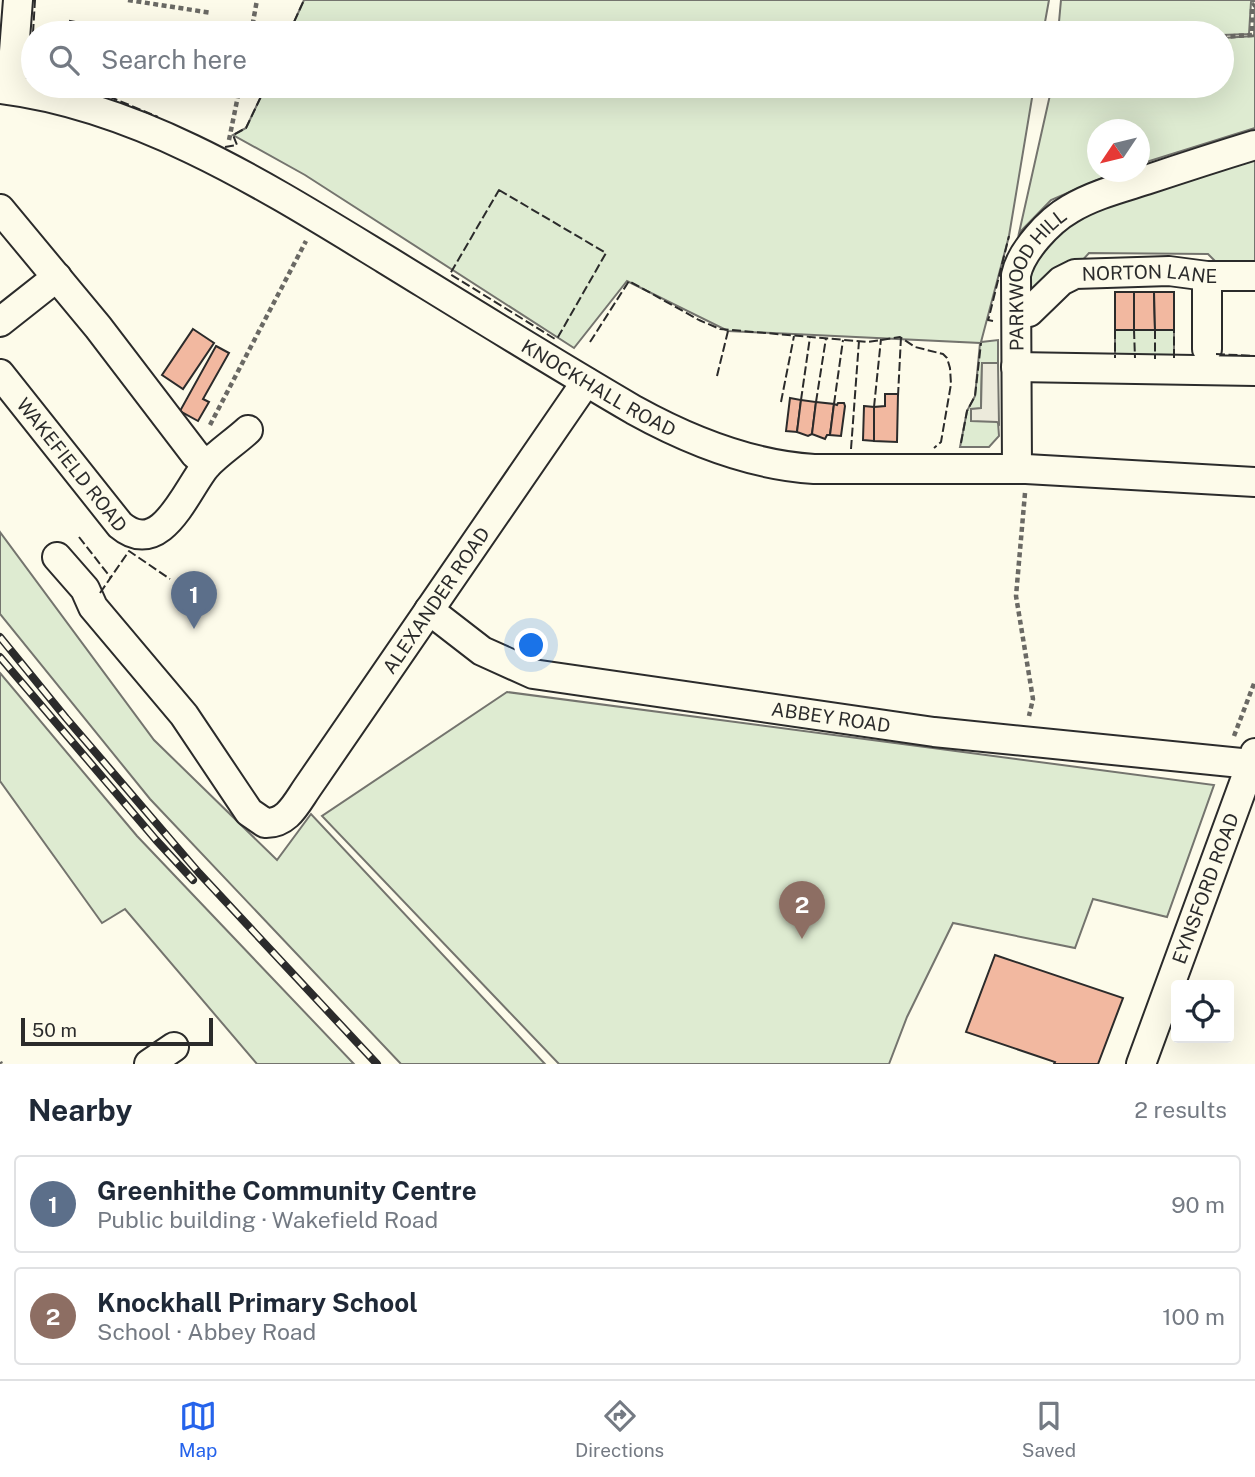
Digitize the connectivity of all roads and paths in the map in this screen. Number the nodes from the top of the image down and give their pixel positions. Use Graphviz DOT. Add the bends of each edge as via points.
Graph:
graph roads {
  1 [pos="18,0"];
  2 [pos="128,0"];
  3 [pos="257,0"];
  4 [pos="1255,4"];
  5 [pos="212,13"];
  6 [pos="253,21"];
  7 [pos="1234,36"];
  8 [pos="6,89"];
  9 [pos="48,98"];
  10 [pos="237,98"];
  11 [pos="1255,145"];
  12 [pos="223,166"];
  13 [pos="0,209"];
  14 [pos="318,218"];
  15 [pos="1207,276"];
  16 [pos="1255,276"];
  17 [pos="57,277"];
  18 [pos="1017,313"];
  19 [pos="0,323"];
  20 [pos="1207,349"];
  21 [pos="1016,367"];
  22 [pos="1255,371"];
  23 [pos="0,374"];
  24 [pos="586,382"];
  25 [pos="248,430"];
  26 [pos="201,460"];
  27 [pos="1022,469"];
  28 [pos="1255,482"];
  29 [pos="57,557"];
  30 [pos="429,610"];
  31 [pos="1023,741"];
  32 [pos="1253,759"];
  33 [pos="174,1047"];
  34 [pos="149,1064"];
  35 [pos="1141,1064"];
  1 -- 8 [label="street"];
  2 -- 5 [label="path"];
  3 -- 6 [label="path"];
  4 -- 7 [label="path" via="1252,35"];
  9 -- 12 [label="street, KNOCKHALL ROAD" via="107,114"];
  10 -- 12 [label="path"];
  11 -- 18 [label="street, PARKWOOD HILL" via="1102,194 1066,211 1018,267"];
  12 -- 14 [label="street, KNOCKHALL ROAD"];
  13 -- 17 [label="street"];
  14 -- 24 [label="street, KNOCKHALL ROAD"];
  14 -- 26 [label="path"];
  15 -- 16 [label="street, NORTON LANE"];
  15 -- 18 [label="street, NORTON LANE" via="1169,271 1072,275 1029,312"];
  15 -- 20 [label="street"];
  17 -- 19 [label="street"];
  17 -- 26 [label="street"];
  18 -- 21 [label="street, PARKWOOD HILL"];
  21 -- 22 [label="street"];
  21 -- 27 [label="street, PARKWOOD HILL"];
  23 -- 26 [label="street, WAKEFIELD ROAD" via="129,531 149,534 162,528"];
  24 -- 27 [label="street, KNOCKHALL ROAD" via="678,433 781,466"];
  24 -- 30 [label="street, ALEXANDER ROAD"];
  25 -- 26 [label="street, WAKEFIELD ROAD"];
  27 -- 28 [label="street, KNOCKHALL ROAD"];
  27 -- 31 [label="path" via="1016,596 1032,699"];
  29 -- 30 [label="street, ALEXANDER ROAD" via="184,716 249,812 265,823 284,820"];
  30 -- 31 [label="street, ABBEY ROAD" via="481,651 533,674"];
  31 -- 32 [label="street, ABBEY ROAD"];
  32 -- 35 [label="street, EYNSFORD ROAD"];
  33 -- 34 [label="street"];
}
